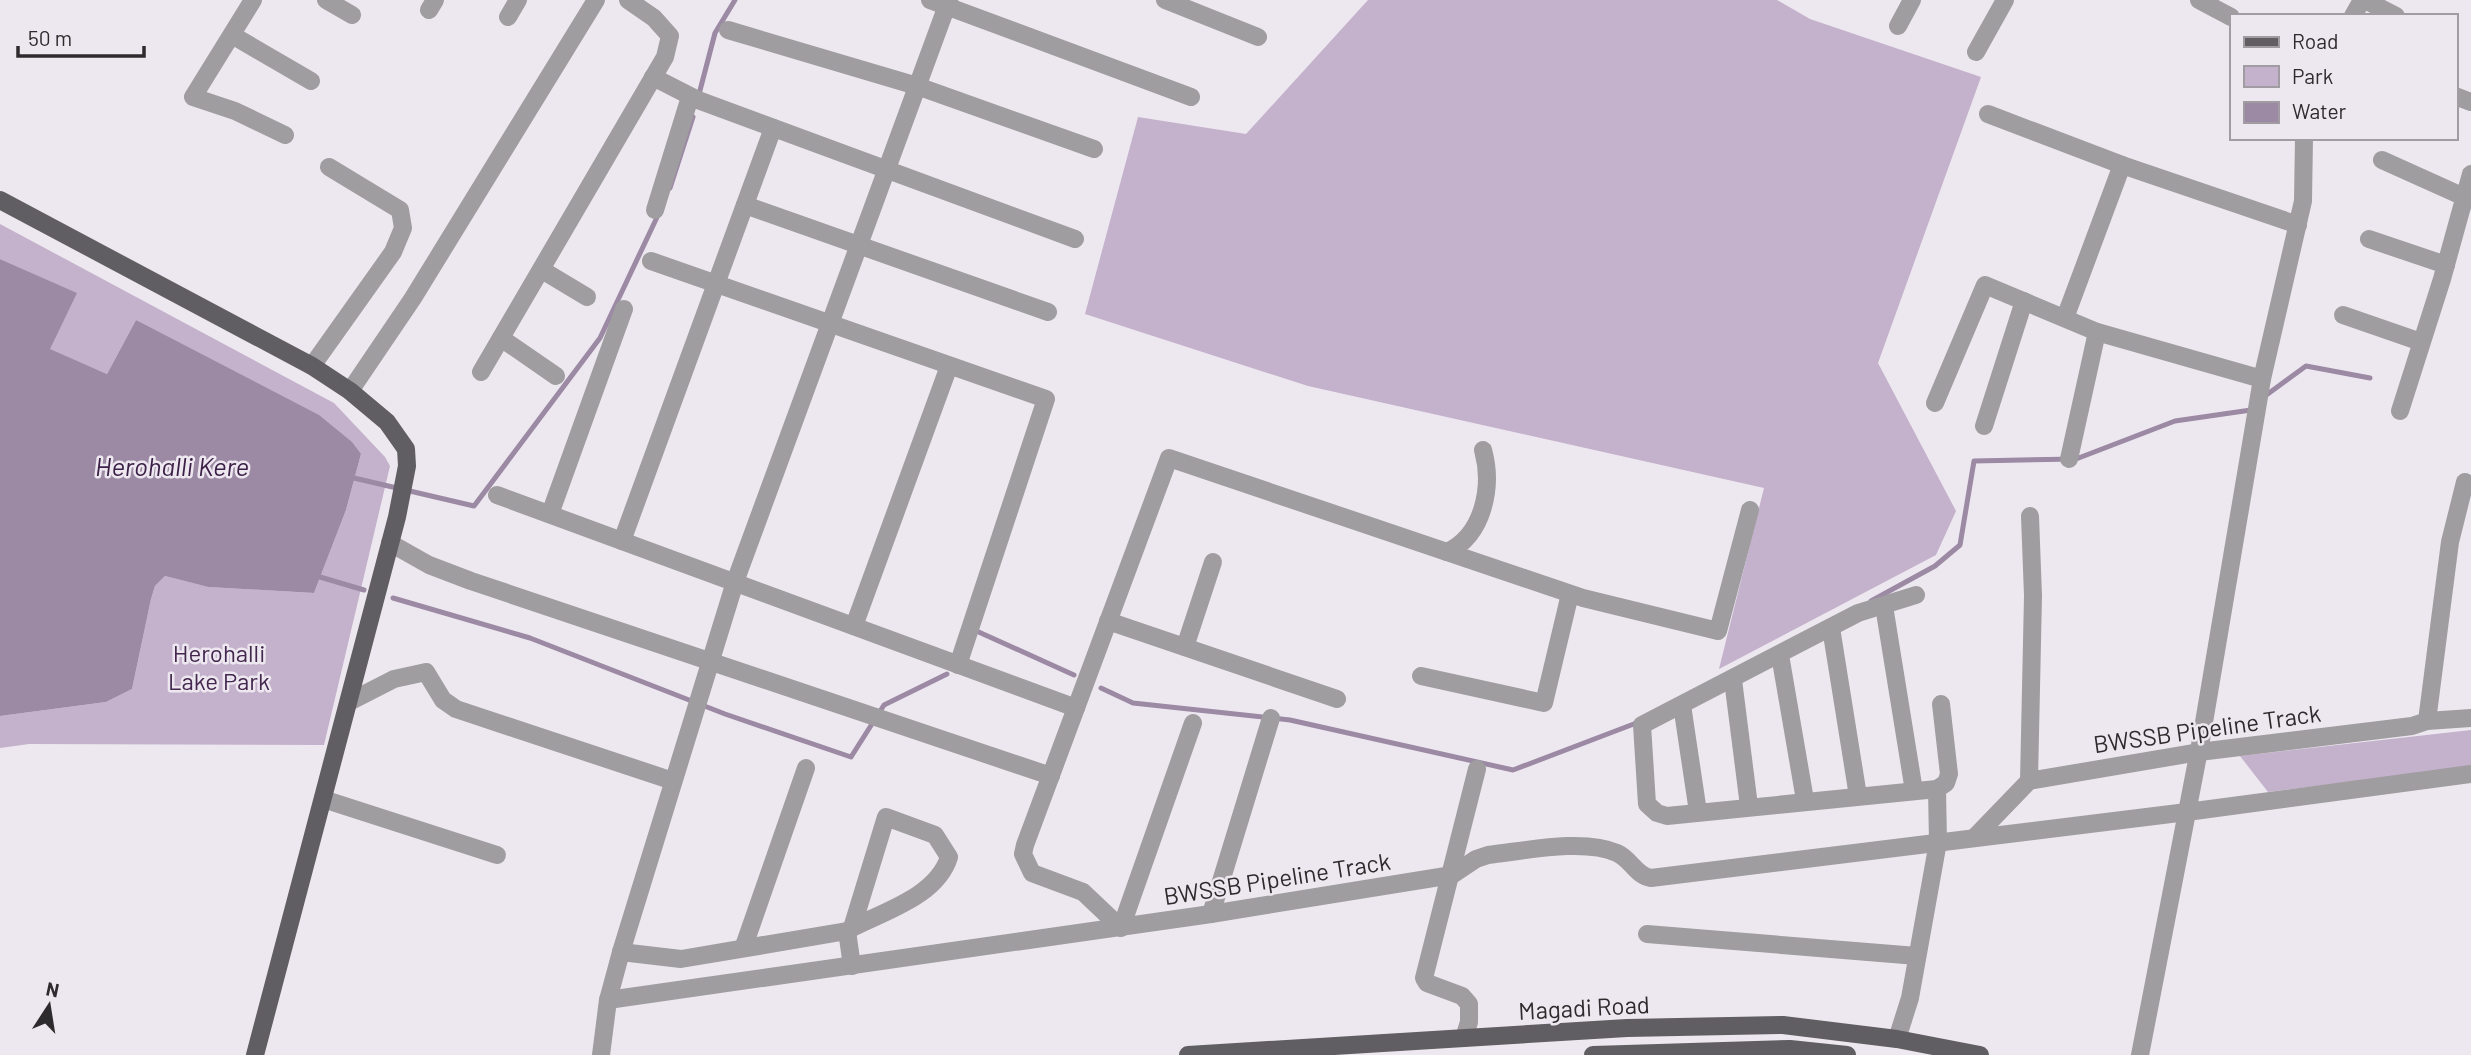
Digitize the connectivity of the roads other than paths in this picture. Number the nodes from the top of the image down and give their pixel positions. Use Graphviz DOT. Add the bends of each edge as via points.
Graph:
graph roads {
  1 [pos="253,0"];
  2 [pos="326,0"];
  3 [pos="518,0"];
  4 [pos="596,0"];
  5 [pos="628,0"];
  6 [pos="1165,0"];
  7 [pos="1912,0"];
  8 [pos="2005,0"];
  9 [pos="2199,0"];
  10 [pos="2364,0"];
  11 [pos="942,2"];
  12 [pos="2392,14"];
  13 [pos="352,15"];
  14 [pos="508,16"];
  15 [pos="2230,16"];
  16 [pos="1898,26"];
  17 [pos="728,30"];
  18 [pos="232,34"];
  19 [pos="1258,37"];
  20 [pos="1976,52"];
  21 [pos="653,77"];
  22 [pos="311,81"];
  23 [pos="917,86"];
  24 [pos="1191,97"];
  25 [pos="693,98"];
  26 [pos="1988,114"];
  27 [pos="774,128"];
  28 [pos="285,135"];
  29 [pos="2304,140"];
  30 [pos="1094,149"];
  31 [pos="2382,160"];
  32 [pos="2122,165"];
  33 [pos="329,167"];
  34 [pos="886,168"];
  35 [pos="2471,174"];
  36 [pos="2467,198"];
  37 [pos="0,200"];
  38 [pos="745,205"];
  39 [pos="655,210"];
  40 [pos="2298,225"];
  41 [pos="1075,239"];
  42 [pos="2369,239"];
  43 [pos="857,244"];
  44 [pos="651,261"];
  45 [pos="2446,265"];
  46 [pos="542,270"];
  47 [pos="716,285"];
  48 [pos="587,297"];
  49 [pos="2024,300"];
  50 [pos="624,309"];
  51 [pos="1048,313"];
  52 [pos="2343,315"];
  53 [pos="2065,318"];
  54 [pos="828,324"];
  55 [pos="2097,332"];
  56 [pos="501,338"];
  57 [pos="2421,342"];
  58 [pos="312,366"];
  59 [pos="949,366"];
  60 [pos="481,372"];
  61 [pos="556,376"];
  62 [pos="2261,386"];
  63 [pos="350,391"];
  64 [pos="1935,403"];
  65 [pos="2400,411"];
  66 [pos="1984,426"];
  67 [pos="1483,450"];
  68 [pos="2069,459"];
  69 [pos="2465,482"];
  70 [pos="497,495"];
  71 [pos="1750,510"];
  72 [pos="550,514"];
  73 [pos="2030,516"];
  74 [pos="622,541"];
  75 [pos="390,543"];
  76 [pos="1447,552"];
  77 [pos="1213,562"];
  78 [pos="734,582"];
  79 [pos="1570,594"];
  80 [pos="1916,595"];
  81 [pos="1884,606"];
  82 [pos="1108,621"];
  83 [pos="854,626"];
  84 [pos="1831,628"];
  85 [pos="1185,647"];
  86 [pos="1780,655"];
  87 [pos="709,659"];
  88 [pos="958,665"];
  89 [pos="1421,676"];
  90 [pos="1732,680"];
  91 [pos="1337,699"];
  92 [pos="349,702"];
  93 [pos="1941,704"];
  94 [pos="1682,705"];
  95 [pos="1076,708"];
  96 [pos="1272,718"];
  97 [pos="2471,718"];
  98 [pos="2427,721"];
  99 [pos="1193,723"];
  100 [pos="2199,752"];
  101 [pos="806,768"];
  102 [pos="1477,769"];
  103 [pos="2471,774"];
  104 [pos="1051,776"];
  105 [pos="673,781"];
  106 [pos="2029,781"];
  107 [pos="1937,789"];
  108 [pos="1914,791"];
  109 [pos="1858,796"];
  110 [pos="323,799"];
  111 [pos="1805,800"];
  112 [pos="1749,806"];
  113 [pos="1698,812"];
  114 [pos="2187,813"];
  115 [pos="1974,838"];
  116 [pos="1938,842"];
  117 [pos="497,855"];
  118 [pos="1452,875"];
  119 [pos="1211,914"];
  120 [pos="1121,928"];
  121 [pos="850,929"];
  122 [pos="1647,934"];
  123 [pos="744,946"];
  124 [pos="621,952"];
  125 [pos="1917,956"];
  126 [pos="681,959"];
  127 [pos="852,967"];
  128 [pos="687,991"];
  129 [pos="608,1000"];
  130 [pos="1464,1038"];
  131 [pos="1897,1038"];
  132 [pos="256,1055"];
  133 [pos="601,1055"];
  134 [pos="1188,1055"];
  135 [pos="1593,1055"];
  136 [pos="1847,1055"];
  137 [pos="1980,1055"];
  138 [pos="2140,1055"];
  1 -- 18 [label="street"];
  2 -- 13 [label="street"];
  3 -- 14 [label="street"];
  4 -- 63 [label="street" via="413,298"];
  5 -- 21 [label="street" via="670,36"];
  6 -- 19 [label="street"];
  7 -- 16 [label="street"];
  8 -- 20 [label="street"];
  9 -- 15 [label="street"];
  10 -- 12 [label="street"];
  11 -- 23 [label="street"];
  11 -- 24 [label="street"];
  17 -- 23 [label="street"];
  18 -- 22 [label="street"];
  18 -- 28 [label="street" via="193,97"];
  21 -- 25 [label="street"];
  21 -- 46 [label="street"];
  23 -- 30 [label="street"];
  23 -- 34 [label="street"];
  25 -- 27 [label="street"];
  25 -- 39 [label="street"];
  26 -- 32 [label="street"];
  27 -- 34 [label="street"];
  27 -- 38 [label="street"];
  29 -- 40 [label="street" via="2306,180"];
  31 -- 36 [label="street"];
  32 -- 40 [label="street"];
  32 -- 53 [label="street"];
  33 -- 58 [label="street" via="400,210 403,228 393,252"];
  34 -- 41 [label="street"];
  34 -- 43 [label="street"];
  35 -- 36 [label="street"];
  36 -- 45 [label="street"];
  37 -- 58 [label="main road"];
  38 -- 43 [label="street"];
  38 -- 47 [label="street"];
  40 -- 62 [label="street"];
  42 -- 45 [label="street"];
  43 -- 51 [label="street"];
  43 -- 54 [label="street"];
  44 -- 47 [label="street"];
  45 -- 57 [label="street"];
  46 -- 48 [label="street"];
  46 -- 56 [label="street"];
  47 -- 54 [label="street"];
  47 -- 74 [label="street"];
  49 -- 53 [label="street"];
  49 -- 64 [label="street" via="1985,285"];
  49 -- 66 [label="street"];
  50 -- 72 [label="street"];
  52 -- 57 [label="street"];
  53 -- 55 [label="street"];
  54 -- 59 [label="street"];
  54 -- 78 [label="street"];
  55 -- 62 [label="street"];
  55 -- 68 [label="street"];
  56 -- 60 [label="street"];
  56 -- 61 [label="street"];
  57 -- 65 [label="street"];
  58 -- 63 [label="main road"];
  59 -- 83 [label="street"];
  59 -- 88 [label="street" via="1046,400"];
  62 -- 100 [label="street"];
  63 -- 75 [label="main road" via="395,430 406,449 407,466"];
  67 -- 76 [label="street" via="1488,483 1484,505 1464,544"];
  69 -- 98 [label="street" via="2450,542"];
  70 -- 72 [label="street"];
  71 -- 79 [label="street" via="1718,631"];
  72 -- 74 [label="street"];
  73 -- 106 [label="street"];
  74 -- 78 [label="street"];
  75 -- 87 [label="street" via="471,581"];
  75 -- 92 [label="main road"];
  76 -- 79 [label="street"];
  76 -- 82 [label="street" via="1169,458"];
  77 -- 85 [label="street"];
  78 -- 83 [label="street"];
  78 -- 87 [label="street"];
  79 -- 89 [label="street" via="1544,703"];
  80 -- 81 [label="street"];
  81 -- 84 [label="street" via="1858,613"];
  81 -- 108 [label="street"];
  82 -- 85 [label="street"];
  82 -- 95 [label="street"];
  83 -- 88 [label="street"];
  84 -- 86 [label="street"];
  84 -- 109 [label="street"];
  85 -- 91 [label="street"];
  86 -- 90 [label="street"];
  86 -- 111 [label="street"];
  87 -- 104 [label="street"];
  87 -- 105 [label="street"];
  88 -- 95 [label="street"];
  90 -- 94 [label="street"];
  90 -- 112 [label="street"];
  92 -- 105 [label="street" via="394,679 426,672 443,700 456,709"];
  92 -- 110 [label="main road"];
  93 -- 107 [label="street" via="1949,774"];
  94 -- 113 [label="street"];
  94 -- 113 [label="street" via="1642,725 1647,804 1667,816"];
  95 -- 104 [label="street"];
  96 -- 119 [label="street"];
  97 -- 98 [label="street, BWSSB Pipeline Track"];
  98 -- 100 [label="street, BWSSB Pipeline Track"];
  99 -- 120 [label="street"];
  100 -- 106 [label="street, BWSSB Pipeline Track"];
  100 -- 114 [label="street"];
  101 -- 123 [label="street"];
  102 -- 118 [label="street"];
  103 -- 114 [label="street, BWSSB Pipeline Track"];
  104 -- 120 [label="street" via="1025,845 1026,866 1032,873 1083,892"];
  105 -- 124 [label="street"];
  106 -- 115 [label="street"];
  107 -- 108 [label="street"];
  107 -- 116 [label="street"];
  108 -- 109 [label="street"];
  109 -- 111 [label="street"];
  110 -- 117 [label="street"];
  110 -- 132 [label="main road"];
  111 -- 112 [label="street"];
  112 -- 113 [label="street"];
  114 -- 115 [label="street, BWSSB Pipeline Track"];
  114 -- 138 [label="street"];
  115 -- 116 [label="street, BWSSB Pipeline Track"];
  116 -- 118 [label="street, BWSSB Pipeline Track" via="1651,878 1643,877 1620,854 1598,847 1553,849 1488,855"];
  116 -- 125 [label="street"];
  118 -- 119 [label="street, BWSSB Pipeline Track"];
  118 -- 130 [label="street" via="1424,978 1469,1004"];
  119 -- 120 [label="street, BWSSB Pipeline Track"];
  120 -- 127 [label="street, BWSSB Pipeline Track"];
  121 -- 121 [label="street" via="886,817 935,835 949,857 939,877 922,892"];
  121 -- 123 [label="street"];
  121 -- 127 [label="street"];
  122 -- 125 [label="street"];
  123 -- 126 [label="street"];
  124 -- 126 [label="street"];
  124 -- 129 [label="street"];
  125 -- 131 [label="street"];
  126 -- 128 [label="street"];
  127 -- 128 [label="street, BWSSB Pipeline Track"];
  128 -- 129 [label="street, BWSSB Pipeline Track"];
  129 -- 133 [label="street"];
  130 -- 131 [label="main road, Magadi Road" via="1783,1025"];
  130 -- 134 [label="main road, Magadi Road"];
  131 -- 137 [label="main road, Magadi Road"];
  135 -- 136 [label="main road, Magadi Road" via="1790,1049"];
}
